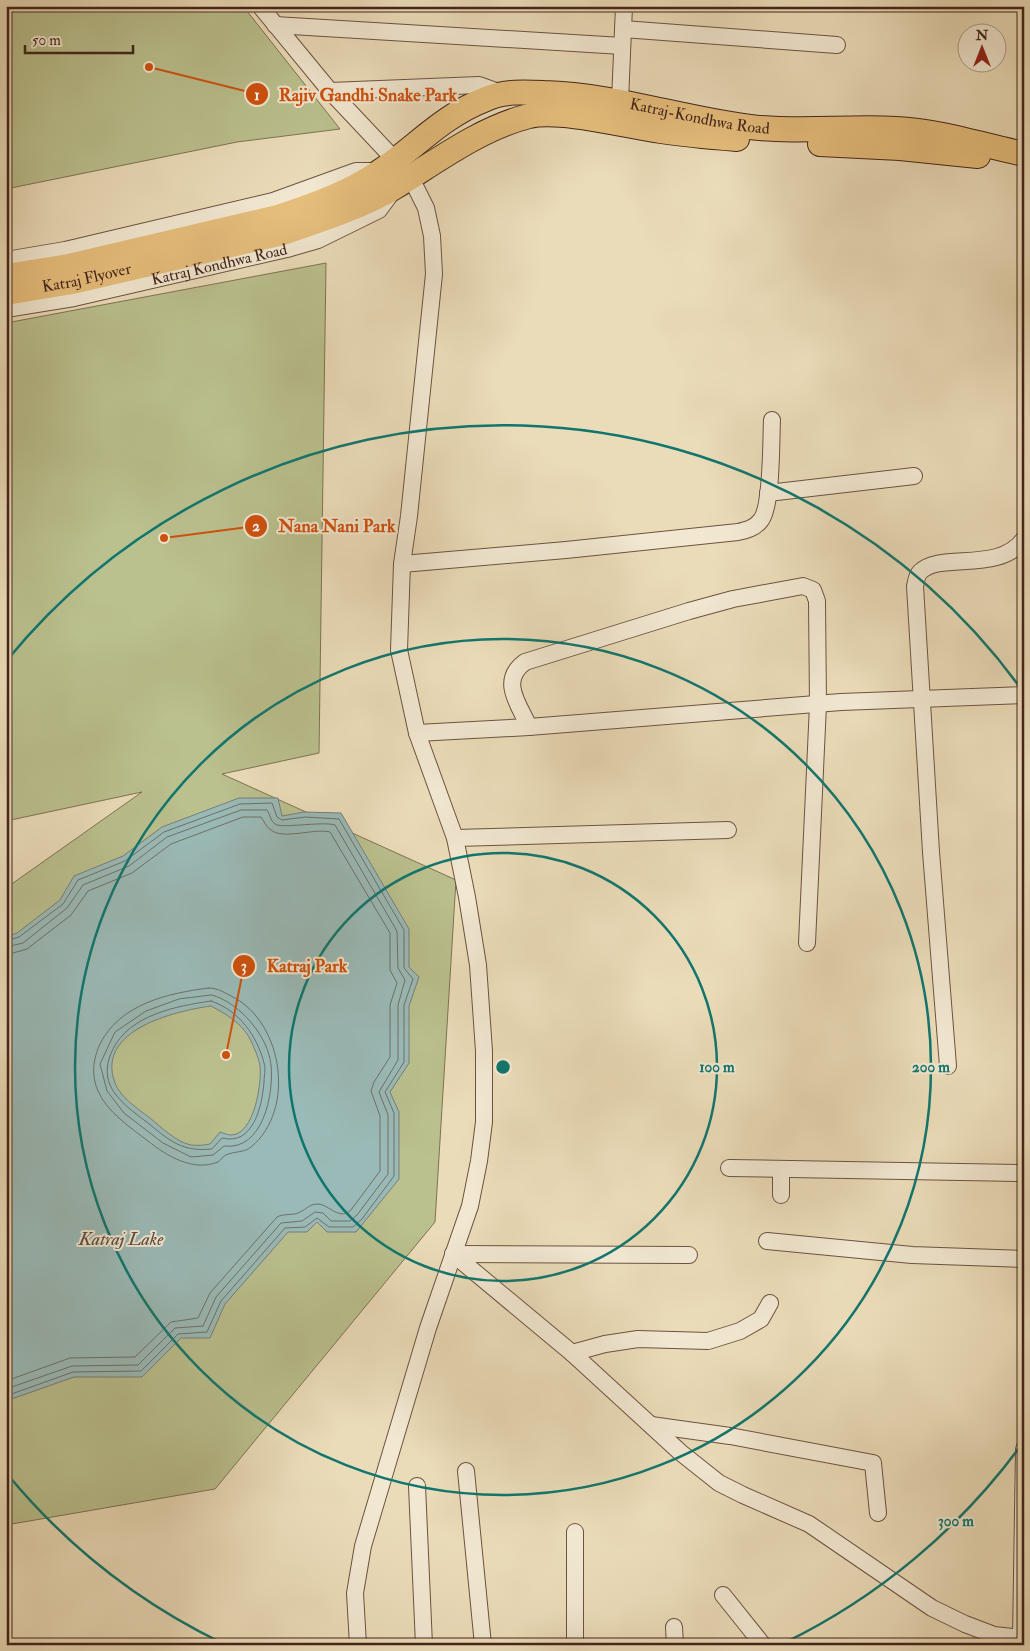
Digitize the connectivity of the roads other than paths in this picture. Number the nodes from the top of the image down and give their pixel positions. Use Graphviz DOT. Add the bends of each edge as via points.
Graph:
graph roads {
  1 [pos="260,6"];
  2 [pos="624,6"];
  3 [pos="276,25"];
  4 [pos="623,29"];
  5 [pos="837,45"];
  6 [pos="622,46"];
  7 [pos="330,91"];
  8 [pos="504,94"];
  9 [pos="620,101"];
  10 [pos="1024,154"];
  11 [pos="1024,167"];
  12 [pos="395,173"];
  13 [pos="365,191"];
  14 [pos="6,260"];
  15 [pos="6,276"];
  16 [pos="6,293"];
  17 [pos="6,309"];
  18 [pos="772,420"];
  19 [pos="914,476"];
  20 [pos="768,493"];
  21 [pos="1024,539"];
  22 [pos="402,564"];
  23 [pos="1024,695"];
  24 [pos="922,699"];
  25 [pos="818,704"];
  26 [pos="529,728"];
  27 [pos="417,733"];
  28 [pos="728,830"];
  29 [pos="456,838"];
  30 [pos="807,942"];
  31 [pos="948,1066"];
  32 [pos="728,1168"];
  33 [pos="781,1170"];
  34 [pos="1024,1173"];
  35 [pos="781,1195"];
  36 [pos="767,1241"];
  37 [pos="453,1254"];
  38 [pos="689,1255"];
  39 [pos="1024,1259"];
  40 [pos="770,1303"];
  41 [pos="572,1353"];
  42 [pos="651,1425"];
  43 [pos="1024,1449"];
  44 [pos="466,1471"];
  45 [pos="417,1486"];
  46 [pos="878,1513"];
  47 [pos="575,1532"];
  48 [pos="723,1595"];
  49 [pos="674,1627"];
  50 [pos="1023,1638"];
  51 [pos="358,1645"];
  52 [pos="424,1645"];
  53 [pos="483,1645"];
  54 [pos="575,1645"];
  55 [pos="675,1645"];
  56 [pos="763,1645"];
  1 -- 3 [label="street"];
  2 -- 4 [label="street"];
  3 -- 6 [label="street"];
  3 -- 7 [label="street"];
  4 -- 5 [label="street"];
  4 -- 6 [label="street"];
  6 -- 9 [label="street"];
  7 -- 8 [label="street" via="479,84"];
  7 -- 12 [label="street"];
  8 -- 9 [label="highway, Katraj-Kondhwa Road" via="561,93"];
  8 -- 12 [label="highway, Katraj-Kondhwa Road" via="487,98 449,116"];
  9 -- 10 [label="highway, Katraj-Kondhwa Road" via="752,127 800,130 895,128 931,132"];
  11 -- 12 [label="highway, Katraj-Kondhwa Road" via="976,156 900,148 692,135 563,116 531,116"];
  12 -- 13 [label="highway, Katraj Flyover"];
  12 -- 14 [label="street" via="356,171 274,201 66,250"];
  12 -- 17 [label="street, Katraj Kondhwa Road" via="379,210 318,240 74,298"];
  12 -- 22 [label="street" via="426,208 432,236 434,274"];
  13 -- 15 [label="highway, Katraj Flyover" via="278,217 69,266"];
  13 -- 16 [label="highway, Katraj Flyover" via="283,233 72,282"];
  18 -- 20 [label="street"];
  19 -- 20 [label="street"];
  20 -- 22 [label="street" via="763,518 753,528 738,532"];
  21 -- 24 [label="street" via="1008,554 928,566 919,573 915,586"];
  22 -- 27 [label="street" via="399,650"];
  23 -- 24 [label="street"];
  24 -- 25 [label="street"];
  24 -- 31 [label="street"];
  25 -- 26 [label="street"];
  25 -- 26 [label="street" via="817,601 812,590 803,586 689,611 526,662 516,669 511,687"];
  25 -- 30 [label="street"];
  26 -- 27 [label="street"];
  27 -- 29 [label="street"];
  28 -- 29 [label="street"];
  29 -- 37 [label="street" via="478,965 484,1051 484,1122 470,1206"];
  32 -- 33 [label="street"];
  33 -- 34 [label="street"];
  33 -- 35 [label="street"];
  36 -- 39 [label="street" via="912,1255"];
  37 -- 38 [label="street"];
  37 -- 41 [label="street"];
  37 -- 51 [label="street" via="363,1546 355,1593"];
  40 -- 41 [label="street" via="761,1320 708,1341 638,1339"];
  41 -- 42 [label="street"];
  42 -- 46 [label="street" via="873,1463"];
  42 -- 50 [label="street" via="719,1482 809,1524 932,1608 994,1635"];
  43 -- 50 [label="street"];
  44 -- 53 [label="street"];
  45 -- 52 [label="street"];
  47 -- 54 [label="street"];
  48 -- 56 [label="street"];
  49 -- 55 [label="street"];
}
